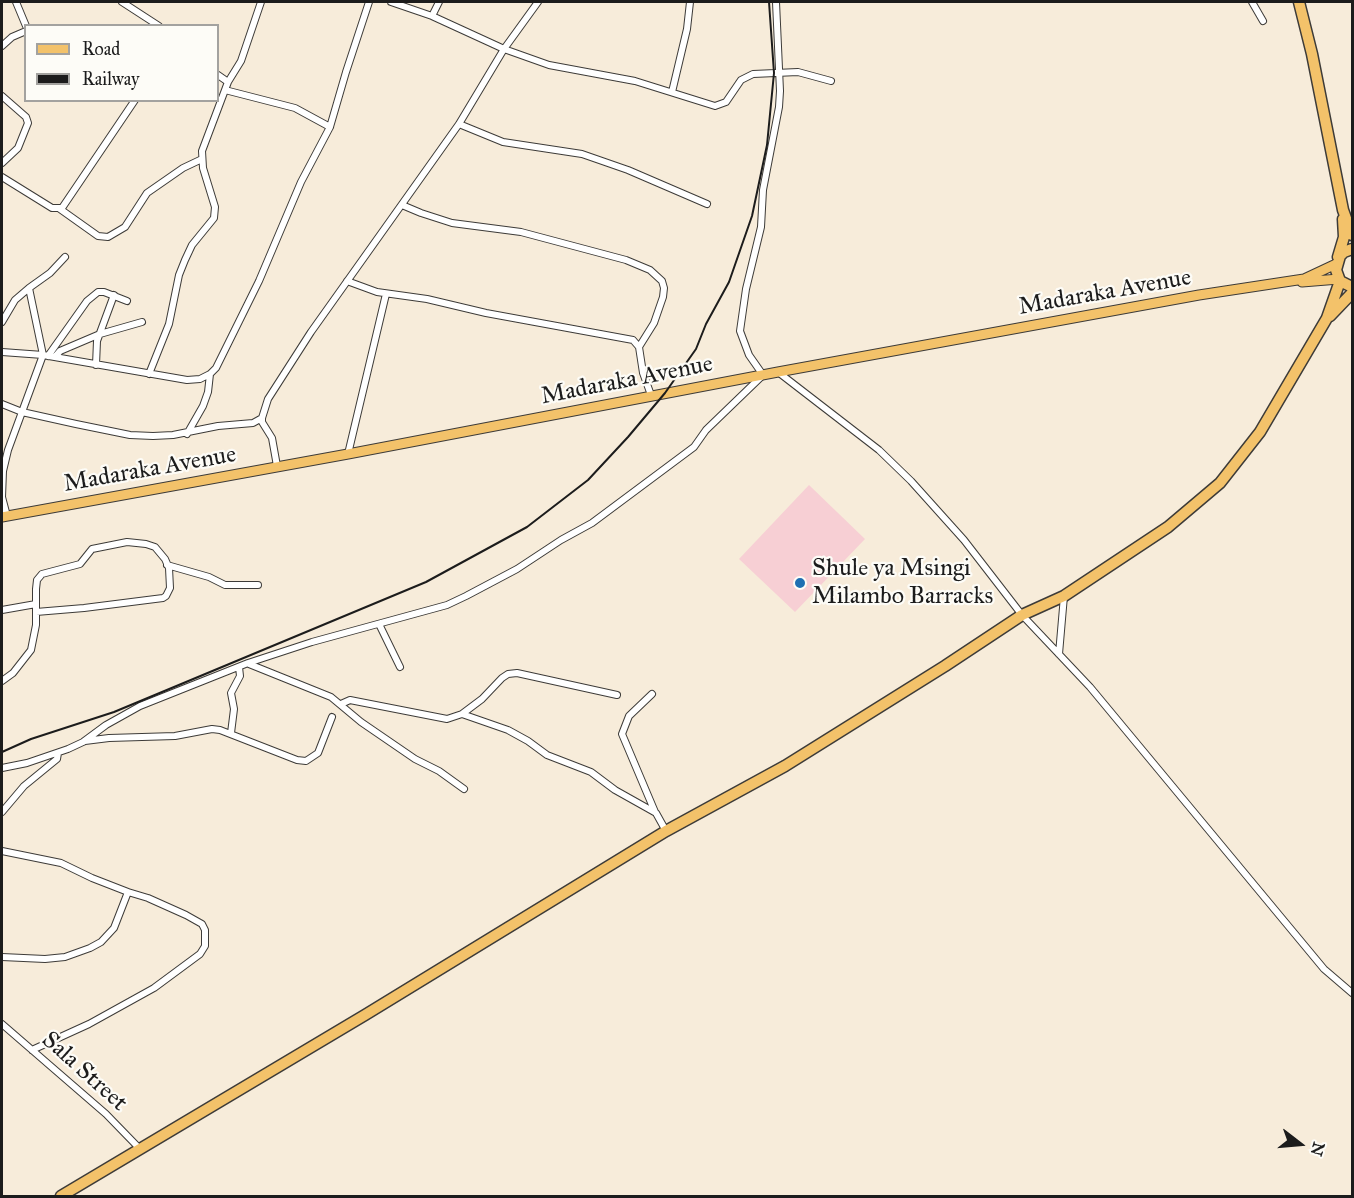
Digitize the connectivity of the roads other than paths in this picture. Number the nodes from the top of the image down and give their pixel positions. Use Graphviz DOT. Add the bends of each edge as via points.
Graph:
graph roads {
  1 [pos="16,2"];
  2 [pos="122,2"];
  3 [pos="261,2"];
  4 [pos="369,2"];
  5 [pos="392,2"];
  6 [pos="440,2"];
  7 [pos="538,2"];
  8 [pos="690,2"];
  9 [pos="776,2"];
  10 [pos="1252,2"];
  11 [pos="1299,2"];
  12 [pos="432,16"];
  13 [pos="1263,21"];
  14 [pos="25,24"];
  15 [pos="156,24"];
  16 [pos="24,32"];
  17 [pos="2,46"];
  18 [pos="504,49"];
  19 [pos="780,72"];
  20 [pos="219,76"];
  21 [pos="831,81"];
  22 [pos="228,82"];
  23 [pos="225,90"];
  24 [pos="672,92"];
  25 [pos="2,96"];
  26 [pos="134,102"];
  27 [pos="459,124"];
  28 [pos="330,127"];
  29 [pos="202,159"];
  30 [pos="2,163"];
  31 [pos="2,177"];
  32 [pos="706,204"];
  33 [pos="402,205"];
  34 [pos="60,208"];
  35 [pos="1343,210"];
  36 [pos="1352,234"];
  37 [pos="1353,249"];
  38 [pos="65,257"];
  39 [pos="1336,263"];
  40 [pos="1340,280"];
  41 [pos="347,281"];
  42 [pos="1261,285"];
  43 [pos="1353,287"];
  44 [pos="29,288"];
  45 [pos="1353,293"];
  46 [pos="386,294"];
  47 [pos="114,295"];
  48 [pos="127,301"];
  49 [pos="1327,318"];
  50 [pos="2,322"];
  51 [pos="142,322"];
  52 [pos="100,334"];
  53 [pos="639,347"];
  54 [pos="2,352"];
  55 [pos="48,356"];
  56 [pos="96,365"];
  57 [pos="778,372"];
  58 [pos="150,374"];
  59 [pos="210,374"];
  60 [pos="763,375"];
  61 [pos="651,395"];
  62 [pos="2,404"];
  63 [pos="22,412"];
  64 [pos="262,418"];
  65 [pos="187,434"];
  66 [pos="348,454"];
  67 [pos="277,466"];
  68 [pos="4,516"];
  69 [pos="168,565"];
  70 [pos="258,585"];
  71 [pos="1064,596"];
  72 [pos="36,604"];
  73 [pos="2,610"];
  74 [pos="36,612"];
  75 [pos="1022,615"];
  76 [pos="379,624"];
  77 [pos="1059,655"];
  78 [pos="248,663"];
  79 [pos="239,667"];
  80 [pos="399,667"];
  81 [pos="2,681"];
  82 [pos="652,694"];
  83 [pos="617,695"];
  84 [pos="340,704"];
  85 [pos="462,714"];
  86 [pos="332,717"];
  87 [pos="231,733"];
  88 [pos="83,742"];
  89 [pos="58,753"];
  90 [pos="2,768"];
  91 [pos="464,789"];
  92 [pos="2,812"];
  93 [pos="656,813"];
  94 [pos="666,831"];
  95 [pos="2,851"];
  96 [pos="128,892"];
  97 [pos="2,957"];
  98 [pos="1353,993"];
  99 [pos="2,1024"];
  100 [pos="32,1050"];
  101 [pos="141,1149"];
  102 [pos="61,1197"];
  1 -- 14 [label="street"];
  2 -- 15 [label="street"];
  3 -- 22 [label="street" via="241,61"];
  4 -- 28 [label="street"];
  5 -- 12 [label="street"];
  6 -- 12 [label="street"];
  7 -- 18 [label="street"];
  8 -- 24 [label="street"];
  9 -- 19 [label="street"];
  10 -- 13 [label="street"];
  11 -- 35 [label="highway"];
  12 -- 18 [label="street"];
  16 -- 17 [label="street"];
  18 -- 24 [label="street" via="549,65"];
  18 -- 27 [label="street"];
  19 -- 21 [label="street" via="805,73"];
  19 -- 24 [label="street" via="746,76 726,102 718,106"];
  19 -- 60 [label="street" via="776,132 740,331 749,355"];
  20 -- 22 [label="street"];
  22 -- 23 [label="street"];
  23 -- 28 [label="street" via="295,108"];
  23 -- 29 [label="street"];
  25 -- 30 [label="street" via="28,123 18,148"];
  26 -- 34 [label="street" via="68,202"];
  27 -- 32 [label="street" via="503,142 582,154"];
  27 -- 33 [label="street"];
  28 -- 59 [label="street" via="301,182 259,281"];
  29 -- 34 [label="street" via="147,193 125,227 108,237 98,236"];
  29 -- 58 [label="street" via="215,207 214,218 185,260 169,324"];
  31 -- 34 [label="street" via="52,208"];
  33 -- 41 [label="street"];
  33 -- 53 [label="street" via="452,223 521,232 651,270 662,281 663,297 654,323"];
  35 -- 36 [label="highway"];
  35 -- 39 [label="highway" via="1344,237"];
  37 -- 39 [label="highway" via="1344,252"];
  38 -- 44 [label="street"];
  39 -- 40 [label="highway"];
  39 -- 42 [label="main road" via="1304,279"];
  40 -- 42 [label="main road"];
  40 -- 43 [label="highway"];
  40 -- 49 [label="highway"];
  41 -- 46 [label="street"];
  41 -- 64 [label="street" via="268,399"];
  42 -- 57 [label="main road, Madaraka Avenue"];
  44 -- 50 [label="street" via="15,300"];
  44 -- 55 [label="street"];
  45 -- 49 [label="highway"];
  46 -- 53 [label="street" via="628,338"];
  46 -- 66 [label="street"];
  47 -- 48 [label="street"];
  47 -- 52 [label="street"];
  47 -- 55 [label="street" via="98,292 87,301"];
  49 -- 71 [label="highway" via="1260,432 1220,483 1168,527"];
  51 -- 52 [label="street"];
  52 -- 55 [label="street"];
  52 -- 56 [label="street"];
  53 -- 61 [label="street"];
  54 -- 55 [label="street"];
  55 -- 56 [label="street"];
  55 -- 63 [label="street"];
  56 -- 58 [label="street"];
  57 -- 60 [label="main road, Madaraka Avenue"];
  57 -- 75 [label="street" via="879,450 912,481"];
  58 -- 59 [label="street" via="187,380"];
  59 -- 65 [label="street" via="203,406"];
  60 -- 61 [label="main road, Madaraka Avenue"];
  60 -- 76 [label="street" via="706,430 694,447 592,523 466,596"];
  61 -- 66 [label="main road, Madaraka Avenue"];
  62 -- 63 [label="street"];
  63 -- 65 [label="street" via="130,435"];
  63 -- 68 [label="street" via="3,471"];
  64 -- 65 [label="street" via="253,423"];
  64 -- 67 [label="street" via="272,438"];
  66 -- 67 [label="main road, Madaraka Avenue"];
  67 -- 68 [label="main road, Madaraka Avenue"];
  69 -- 70 [label="street" via="225,585"];
  69 -- 72 [label="street" via="151,545 120,543 92,549 80,564 42,574 37,580"];
  69 -- 74 [label="street" via="170,588 163,598"];
  71 -- 75 [label="highway"];
  71 -- 77 [label="street"];
  72 -- 73 [label="street"];
  72 -- 74 [label="street"];
  74 -- 81 [label="street" via="31,650"];
  75 -- 77 [label="street"];
  75 -- 94 [label="highway" via="785,766"];
  76 -- 78 [label="street"];
  76 -- 80 [label="street"];
  77 -- 98 [label="street" via="1090,687 1324,969"];
  78 -- 79 [label="street"];
  78 -- 84 [label="street" via="324,693"];
  79 -- 87 [label="street" via="240,676 231,693"];
  79 -- 88 [label="street" via="140,706"];
  82 -- 93 [label="street" via="629,716 622,734"];
  83 -- 85 [label="street" via="508,674"];
  84 -- 85 [label="street" via="350,700 447,719"];
  84 -- 91 [label="street" via="360,722"];
  85 -- 93 [label="street" via="519,735 547,755 591,772"];
  86 -- 87 [label="street" via="318,753 306,761"];
  87 -- 88 [label="street" via="212,729 175,736"];
  88 -- 89 [label="street"];
  89 -- 90 [label="street"];
  89 -- 92 [label="street" via="57,759 24,786"];
  93 -- 94 [label="street"];
  94 -- 101 [label="highway"];
  95 -- 96 [label="street" via="61,863"];
  96 -- 97 [label="street" via="114,928 90,948 65,957"];
  96 -- 100 [label="street" via="202,924 206,930 203,950 153,988"];
  99 -- 100 [label="street, Sala Street"];
  100 -- 101 [label="street, Sala Street"];
  101 -- 102 [label="highway"];
}
